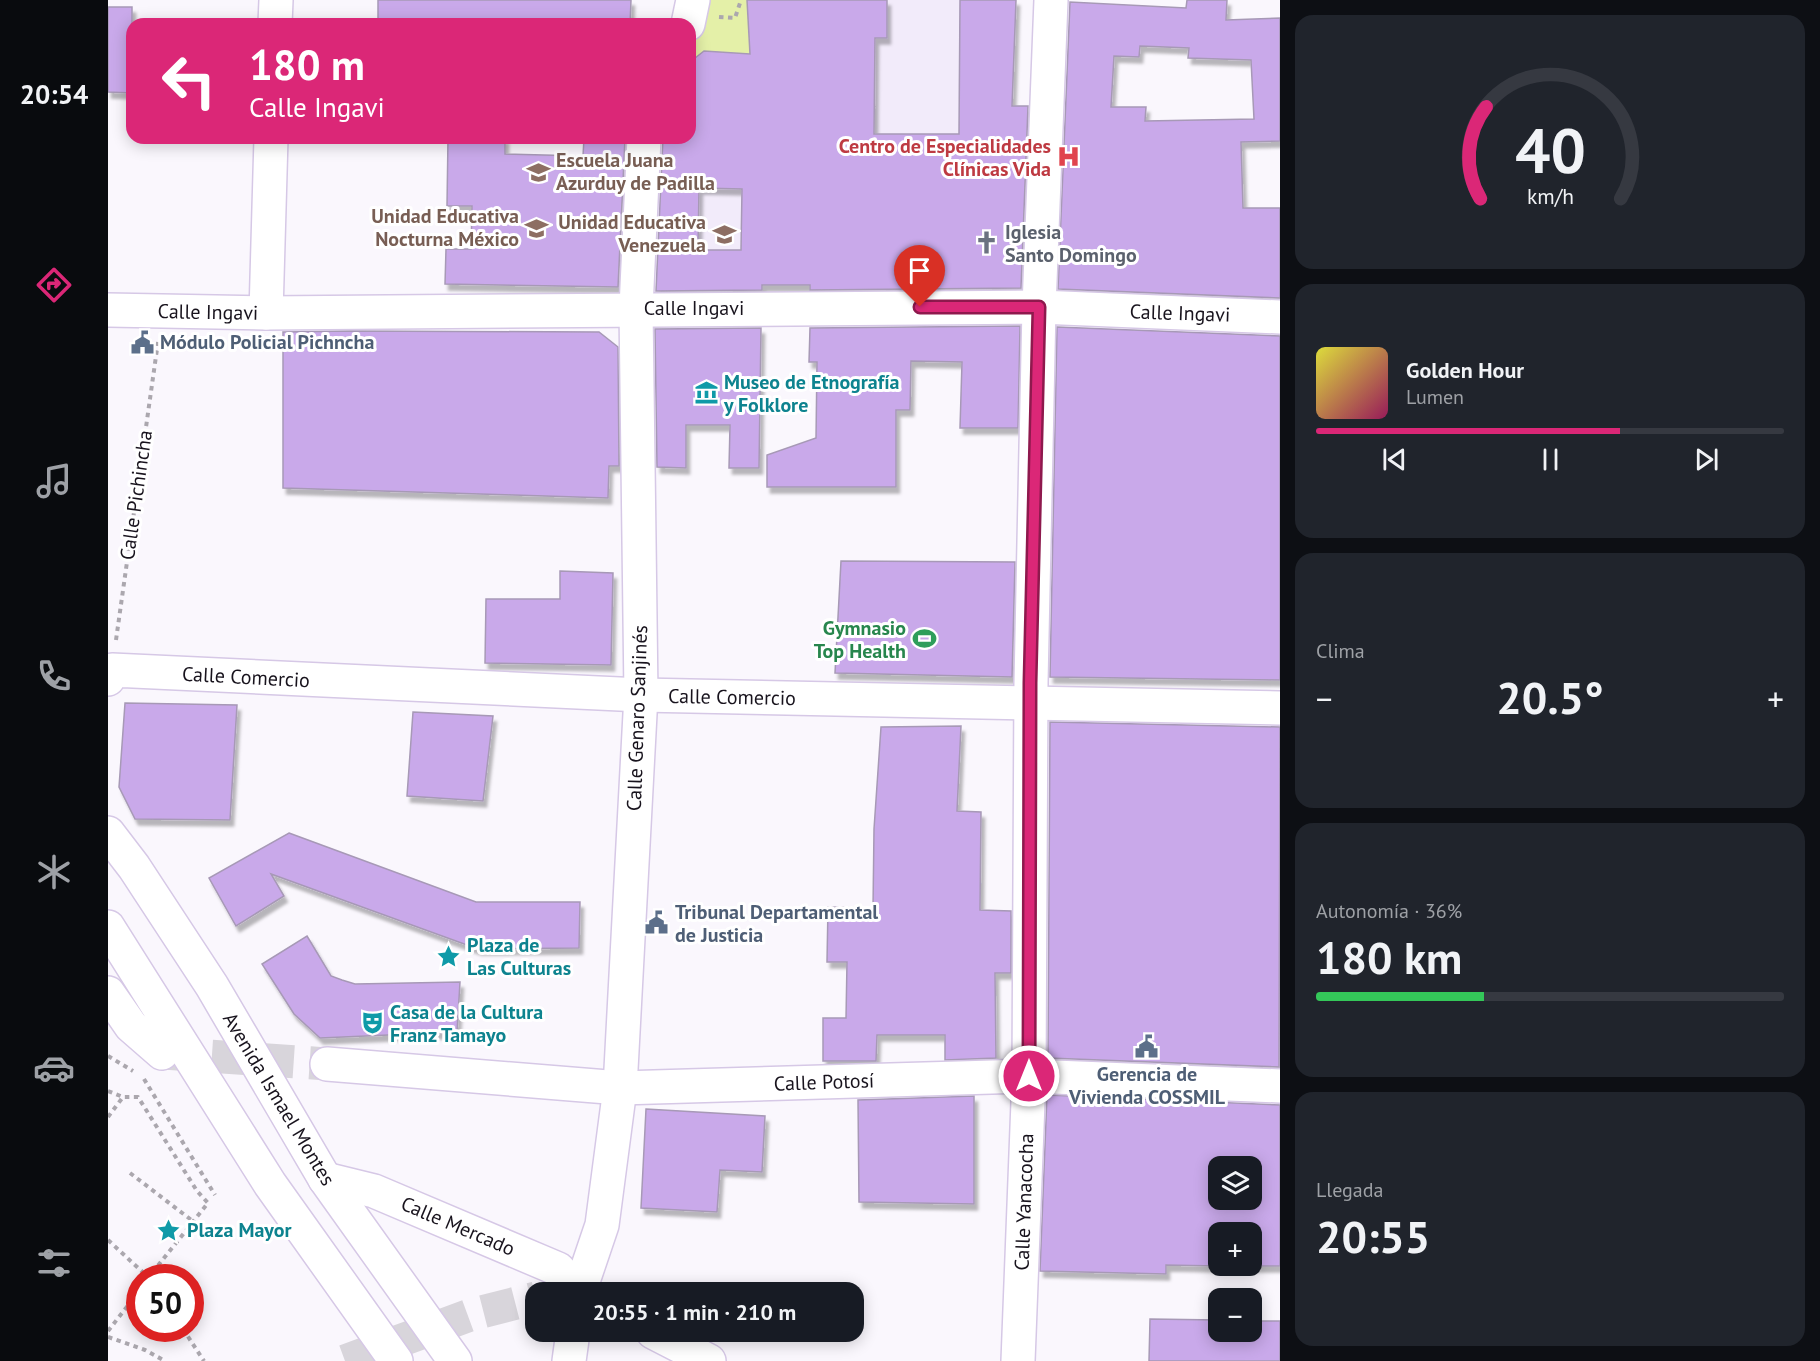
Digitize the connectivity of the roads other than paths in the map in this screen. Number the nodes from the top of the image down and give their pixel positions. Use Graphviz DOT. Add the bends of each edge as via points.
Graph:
graph roads {
  1 [pos="276,0"];
  2 [pos="693,0"];
  3 [pos="1051,0"];
  4 [pos="275,18"];
  5 [pos="689,18"];
  6 [pos="271,144"];
  7 [pos="644,144"];
  8 [pos="1039,307"];
  9 [pos="636,308"];
  10 [pos="108,310"];
  11 [pos="266,313"];
  12 [pos="1280,317"];
  13 [pos="110,675"];
  14 [pos="641,695"];
  15 [pos="1031,702"];
  16 [pos="1280,708"];
  17 [pos="108,833"];
  18 [pos="108,927"];
  19 [pos="108,993"];
  20 [pos="162,1053"];
  21 [pos="327,1065"];
  22 [pos="1029,1076"];
  23 [pos="1280,1086"];
  24 [pos="620,1088"];
  25 [pos="325,1179"];
  26 [pos="569,1282"];
  27 [pos="582,1282"];
  28 [pos="572,1342"];
  29 [pos="672,1342"];
  30 [pos="396,1361"];
  31 [pos="455,1361"];
  32 [pos="569,1361"];
  33 [pos="709,1361"];
  34 [pos="1018,1361"];
  1 -- 4 [label="street"];
  2 -- 5 [label="street"];
  3 -- 8 [label="street, Calle Yanacocha"];
  6 -- 11 [label="street"];
  7 -- 9 [label="street, Calle Genaro Sanjinés"];
  8 -- 9 [label="street, Calle Ingavi"];
  8 -- 12 [label="street, Calle Ingavi"];
  8 -- 15 [label="street, Calle Yanacocha"];
  9 -- 11 [label="street, Calle Ingavi" via="436,322"];
  9 -- 14 [label="street, Calle Genaro Sanjinés" via="623,451"];
  10 -- 11 [label="street, Calle Ingavi"];
  13 -- 14 [label="street, Calle Comercio"];
  14 -- 15 [label="street, Calle Comercio"];
  14 -- 24 [label="street, Calle Genaro Sanjinés"];
  15 -- 16 [label="street, Calle Comercio"];
  15 -- 22 [label="street, Calle Yanacocha"];
  17 -- 25 [label="street, Avenida Ismael Montes" via="212,986"];
  18 -- 30 [label="street" via="270,1184"];
  19 -- 20 [label="street" via="131,1026"];
  21 -- 24 [label="street, Calle Potosí"];
  22 -- 23 [label="street, Calle Potosí"];
  22 -- 24 [label="street, Calle Potosí"];
  22 -- 34 [label="street, Calle Yanacocha"];
  24 -- 27 [label="street, Calle Genaro Sanjinés" via="602,1225"];
  25 -- 26 [label="street, Calle Mercado" via="374,1191 558,1269"];
  25 -- 31 [label="street, Avenida Ismael Montes"];
  28 -- 32 [label="street"];
  29 -- 33 [label="street"];
}
